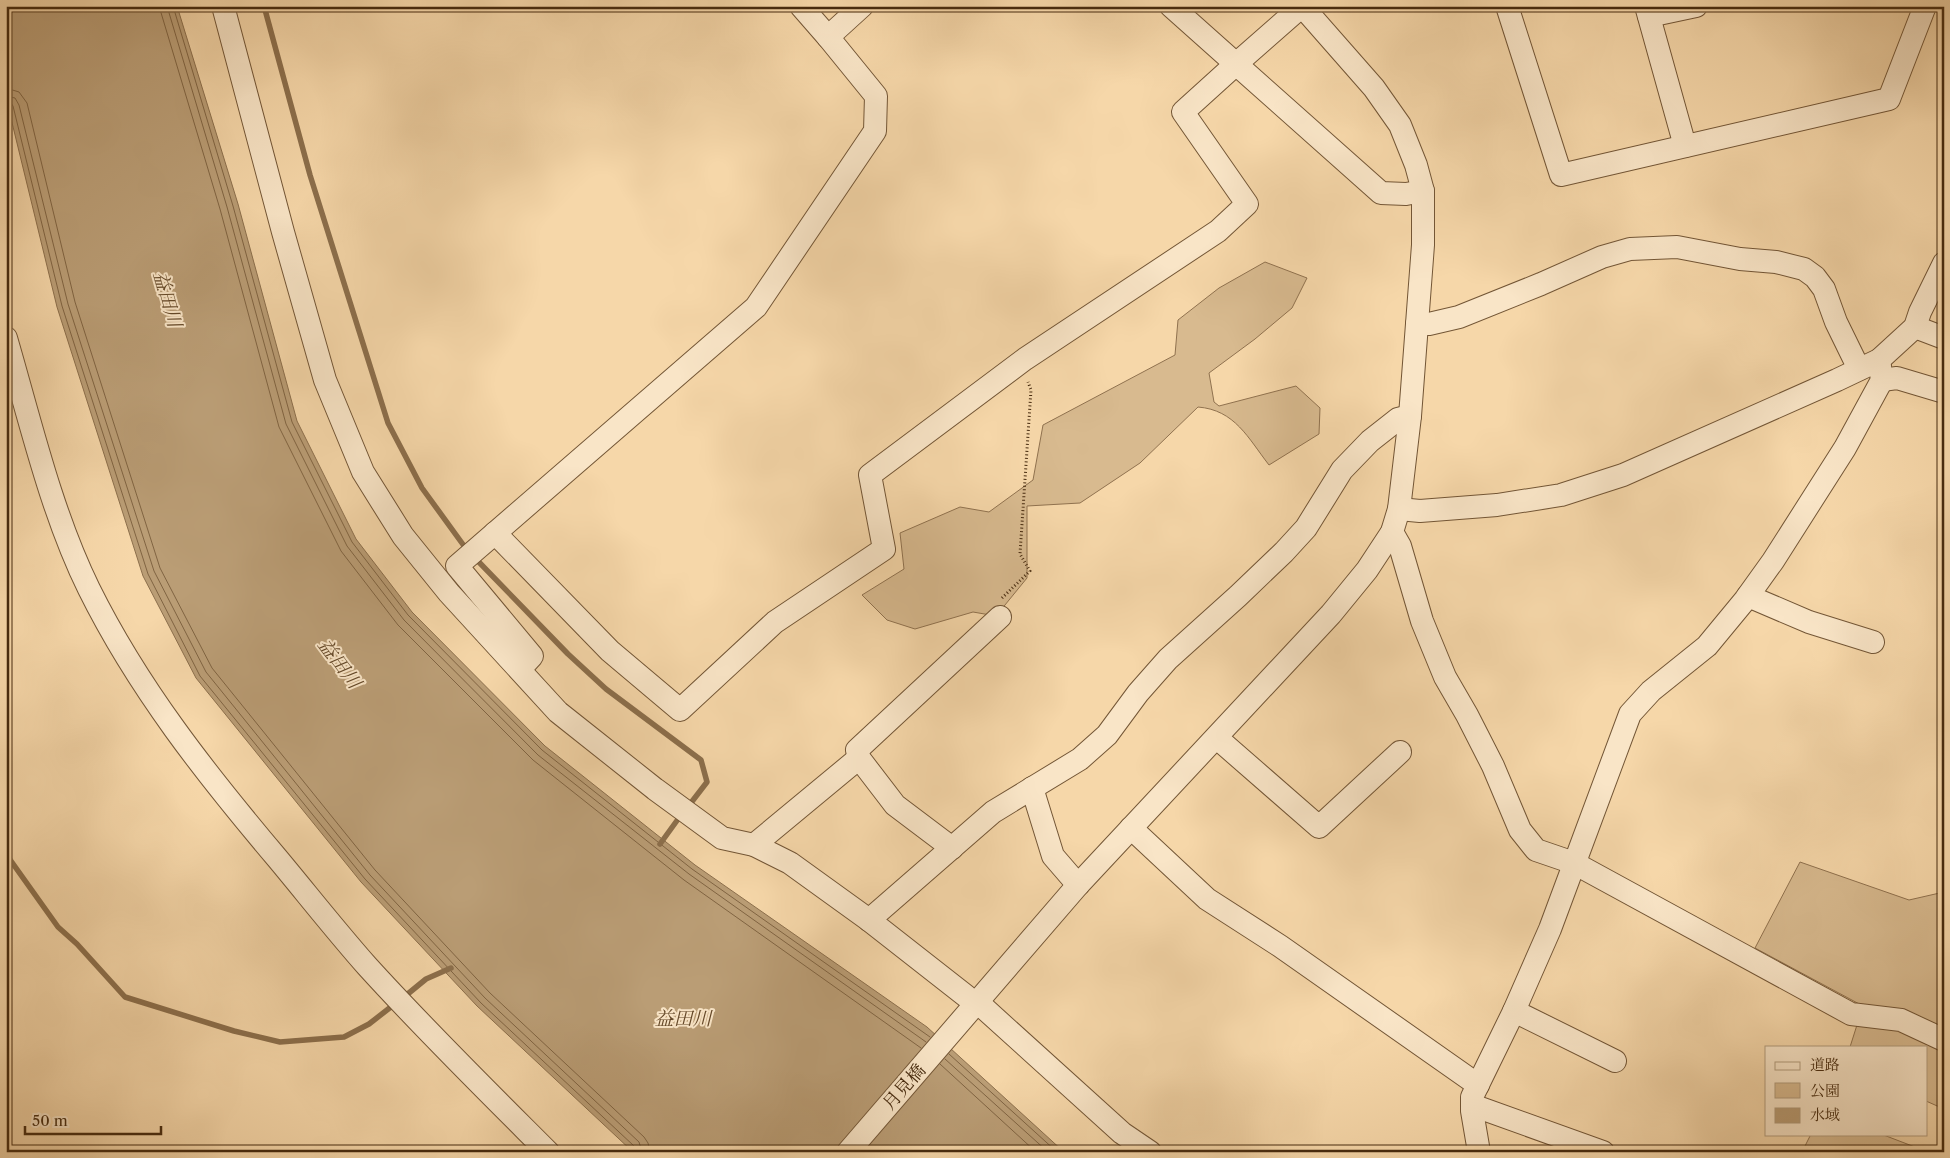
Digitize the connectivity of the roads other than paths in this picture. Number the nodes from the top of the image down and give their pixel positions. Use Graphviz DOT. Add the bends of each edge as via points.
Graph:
graph roads {
  1 [pos="223,6"];
  2 [pos="801,6"];
  3 [pos="862,6"];
  4 [pos="1171,6"];
  5 [pos="1302,6"];
  6 [pos="1696,6"];
  7 [pos="1925,6"];
  8 [pos="1508,7"];
  9 [pos="1648,11"];
  10 [pos="828,37"];
  11 [pos="1236,64"];
  12 [pos="1685,146"];
  13 [pos="1423,191"];
  14 [pos="1944,263"];
  15 [pos="1417,324"];
  16 [pos="1915,328"];
  17 [pos="6,338"];
  18 [pos="1944,338"];
  19 [pos="1873,370"];
  20 [pos="1944,392"];
  21 [pos="1410,416"];
  22 [pos="1398,509"];
  23 [pos="1392,532"];
  24 [pos="495,533"];
  25 [pos="1748,596"];
  26 [pos="1000,617"];
  27 [pos="1873,642"];
  28 [pos="520,669"];
  29 [pos="1217,738"];
  30 [pos="1400,752"];
  31 [pos="859,758"];
  32 [pos="1032,788"];
  33 [pos="1131,828"];
  34 [pos="754,845"];
  35 [pos="952,848"];
  36 [pos="1574,863"];
  37 [pos="1078,886"];
  38 [pos="869,920"];
  39 [pos="966,996"];
  40 [pos="985,1010"];
  41 [pos="1514,1011"];
  42 [pos="1944,1040"];
  43 [pos="1615,1061"];
  44 [pos="1475,1095"];
  45 [pos="548,1152"];
  46 [pos="848,1152"];
  47 [pos="1150,1152"];
  48 [pos="1479,1152"];
  49 [pos="1602,1152"];
  1 -- 28 [label="street" via="325,380 363,472 403,536 449,593"];
  2 -- 10 [label="street"];
  3 -- 10 [label="street"];
  4 -- 11 [label="street"];
  5 -- 11 [label="street"];
  5 -- 13 [label="street, 月見橋" via="1374,88 1400,125"];
  6 -- 9 [label="street"];
  7 -- 12 [label="street" via="1889,99"];
  8 -- 12 [label="street" via="1561,175"];
  9 -- 12 [label="street"];
  10 -- 24 [label="street" via="876,96 875,131 756,307"];
  11 -- 13 [label="street" via="1381,193"];
  11 -- 24 [label="street" via="1183,112 1247,204 1218,231 1020,362 870,474 884,549 775,622 680,710 610,652"];
  13 -- 15 [label="street, 月見橋"];
  14 -- 16 [label="street"];
  15 -- 19 [label="street" via="1459,317 1602,257 1630,249 1677,247 1804,268 1824,289 1836,322"];
  15 -- 21 [label="street, 月見橋"];
  16 -- 18 [label="street"];
  16 -- 19 [label="street"];
  17 -- 45 [label="street" via="65,534 88,588 128,662 174,731 367,966"];
  19 -- 20 [label="street"];
  19 -- 22 [label="street" via="1623,475 1561,495 1497,505 1420,511"];
  19 -- 25 [label="street" via="1845,448"];
  21 -- 22 [label="street, 月見橋"];
  21 -- 32 [label="street" via="1398,419 1370,441 1342,470 1306,528 1168,659 1107,735 1080,759"];
  22 -- 23 [label="street, 月見橋"];
  23 -- 29 [label="street, 月見橋" via="1367,570 1331,614"];
  23 -- 36 [label="street" via="1400,546 1422,621 1445,677 1493,766 1520,830 1536,850"];
  24 -- 28 [label="street" via="457,566 532,656"];
  25 -- 27 [label="street" via="1809,622"];
  25 -- 36 [label="street" via="1707,646 1651,691 1630,714"];
  26 -- 31 [label="street" via="857,750"];
  28 -- 34 [label="street" via="558,712 655,789 722,838"];
  29 -- 30 [label="street" via="1319,828"];
  29 -- 33 [label="street, 月見橋"];
  31 -- 34 [label="street"];
  31 -- 35 [label="street" via="895,805"];
  32 -- 35 [label="street" via="993,812"];
  32 -- 37 [label="street" via="1053,856"];
  33 -- 37 [label="street, 月見橋"];
  33 -- 44 [label="street" via="1207,899 1280,946"];
  34 -- 38 [label="street" via="790,863"];
  35 -- 38 [label="street"];
  36 -- 41 [label="street" via="1550,929"];
  36 -- 42 [label="street" via="1851,1014 1901,1020"];
  37 -- 46 [label="street, 月見橋"];
  38 -- 39 [label="street"];
  40 -- 47 [label="street" via="1122,1133"];
  41 -- 43 [label="street"];
  41 -- 44 [label="street"];
  44 -- 48 [label="street"];
  44 -- 49 [label="street"];
}
